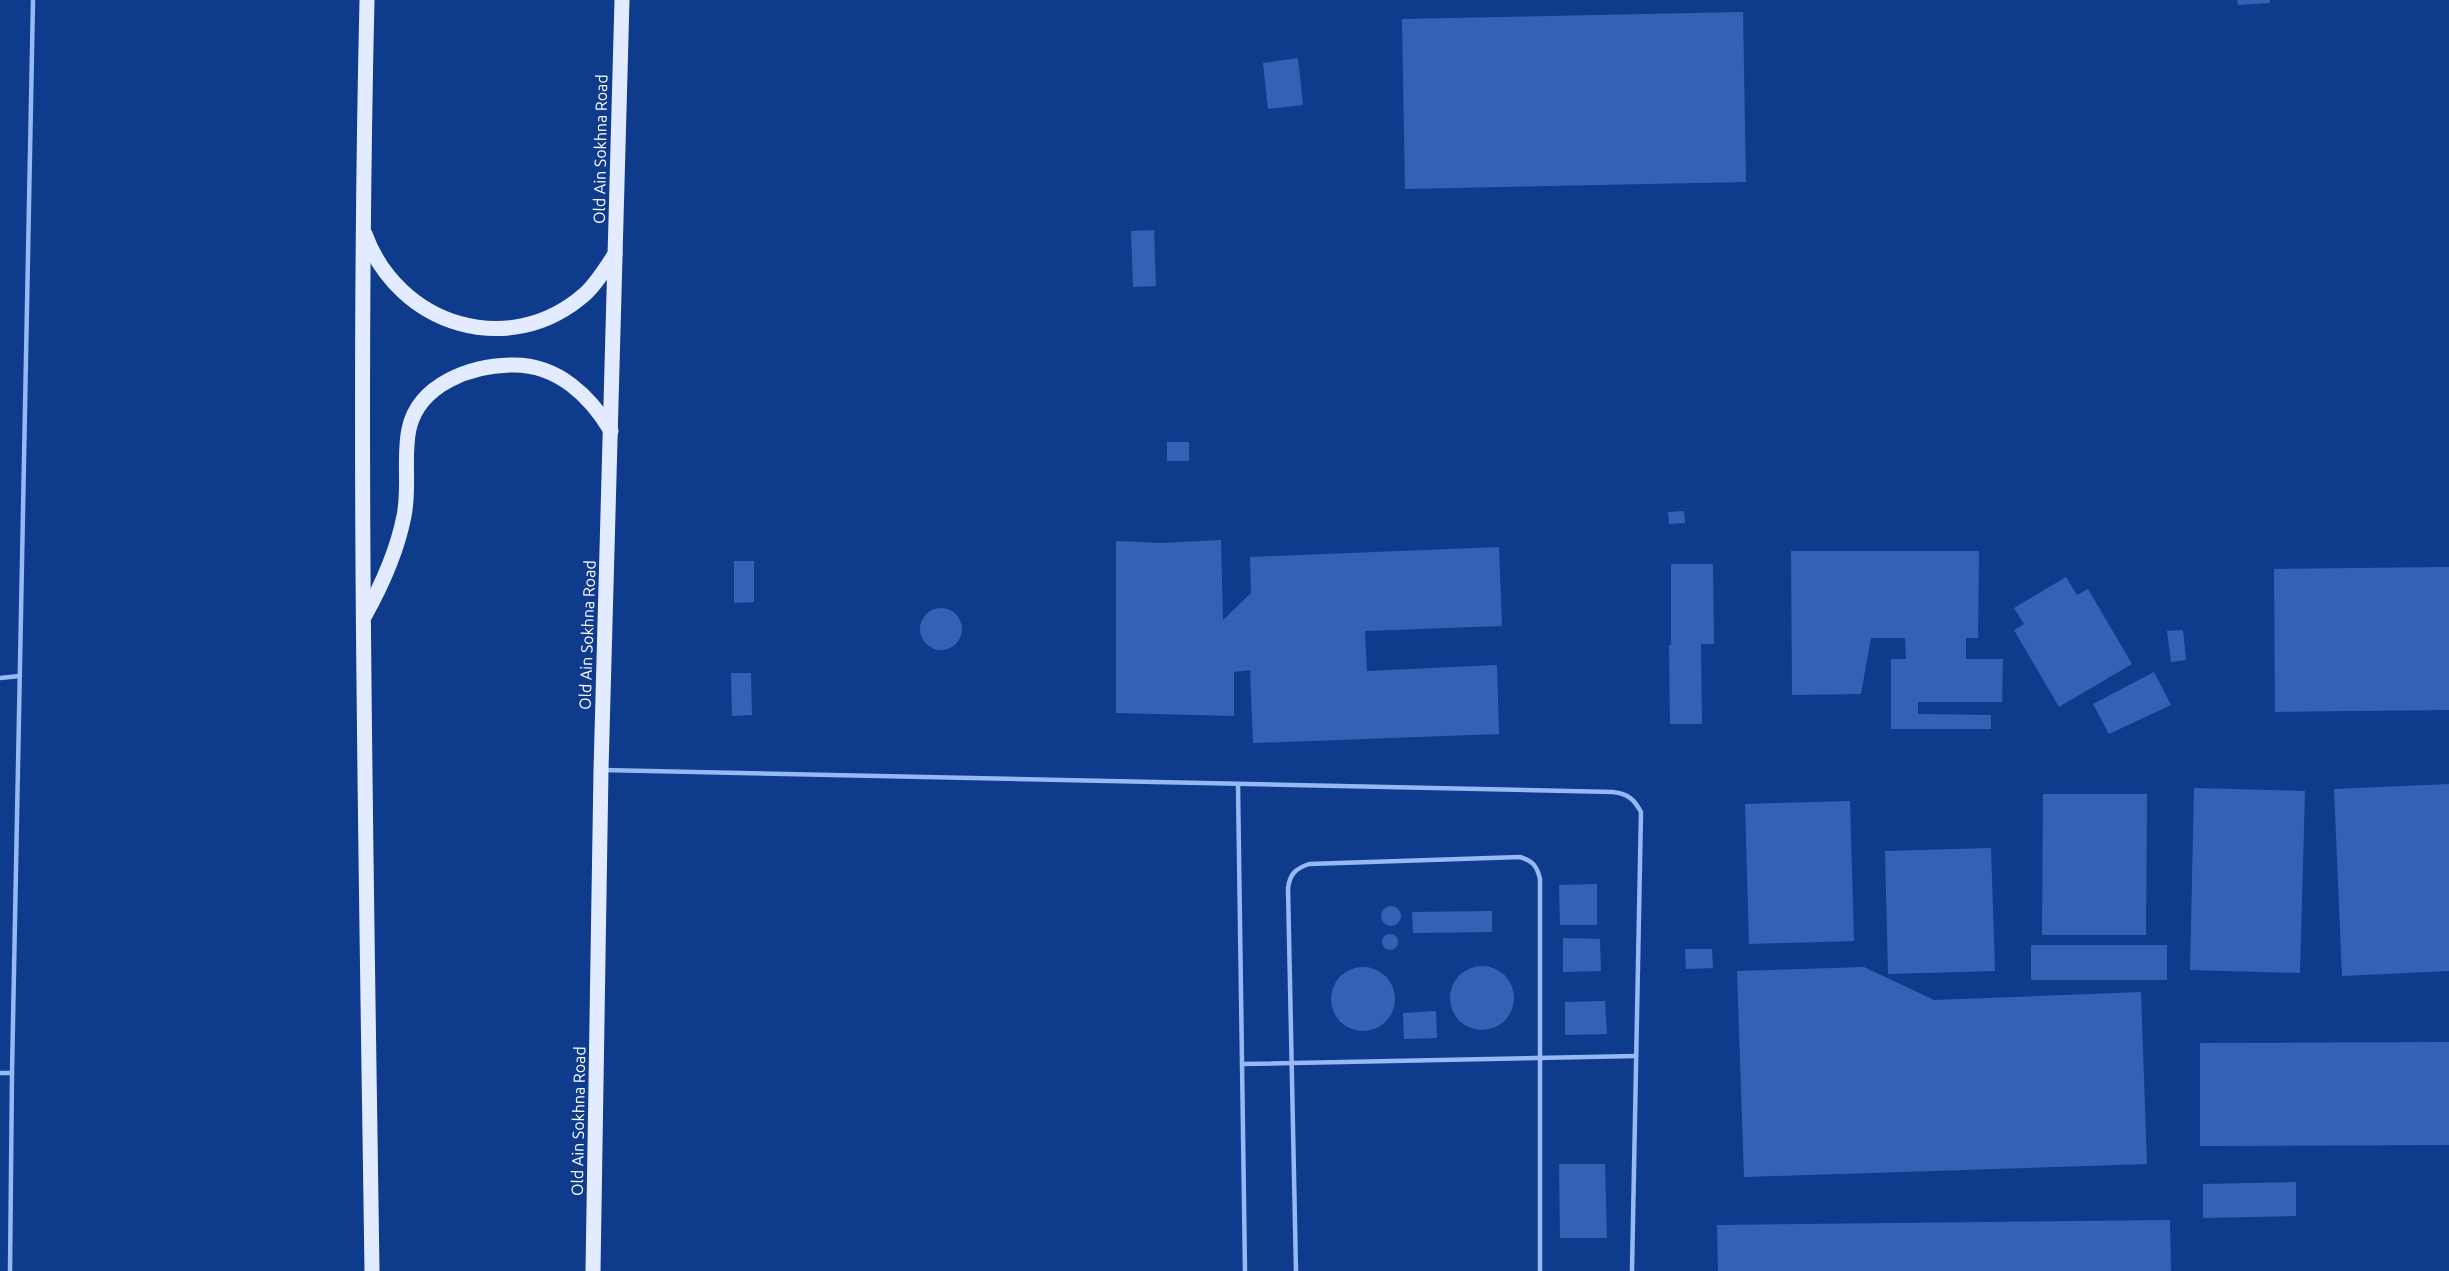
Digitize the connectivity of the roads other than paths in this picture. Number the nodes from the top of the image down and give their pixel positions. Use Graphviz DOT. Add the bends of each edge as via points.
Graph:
graph roads {
  1 [pos="33,0"];
  2 [pos="367,0"];
  3 [pos="622,0"];
  4 [pos="362,225"];
  5 [pos="616,253"];
  6 [pos="611,431"];
  7 [pos="363,620"];
  8 [pos="20,676"];
  9 [pos="0,678"];
  10 [pos="601,770"];
  11 [pos="1239,784"];
  12 [pos="1636,1056"];
  13 [pos="1540,1058"];
  14 [pos="1291,1063"];
  15 [pos="1242,1064"];
  16 [pos="0,1073"];
  17 [pos="12,1073"];
  18 [pos="10,1271"];
  19 [pos="372,1271"];
  20 [pos="593,1271"];
  21 [pos="1245,1271"];
  22 [pos="1296,1271"];
  23 [pos="1540,1271"];
  24 [pos="1632,1271"];
  1 -- 8 [label="lane"];
  2 -- 4 [label="main road"];
  3 -- 5 [label="main road, Old Ain Sokhna Road"];
  4 -- 5 [label="main road" via="383,272 400,291 442,319 467,326 518,327 557,313 585,294"];
  4 -- 7 [label="main road"];
  5 -- 6 [label="main road, Old Ain Sokhna Road"];
  6 -- 7 [label="main road" via="583,393 542,369 495,365 474,369 436,388 413,416 402,524 381,586"];
  6 -- 10 [label="main road, Old Ain Sokhna Road"];
  7 -- 19 [label="main road"];
  8 -- 9 [label="lane"];
  8 -- 17 [label="lane"];
  10 -- 11 [label="lane"];
  10 -- 20 [label="main road, Old Ain Sokhna Road"];
  11 -- 12 [label="lane" via="1625,794 1635,801 1641,813"];
  11 -- 15 [label="lane"];
  12 -- 13 [label="lane"];
  12 -- 24 [label="lane"];
  13 -- 14 [label="lane"];
  13 -- 14 [label="lane" via="1540,879 1531,860 1520,857 1309,864 1290,875"];
  13 -- 23 [label="lane"];
  14 -- 15 [label="lane"];
  14 -- 22 [label="lane"];
  15 -- 21 [label="lane"];
  16 -- 17 [label="lane"];
  17 -- 18 [label="lane"];
}
